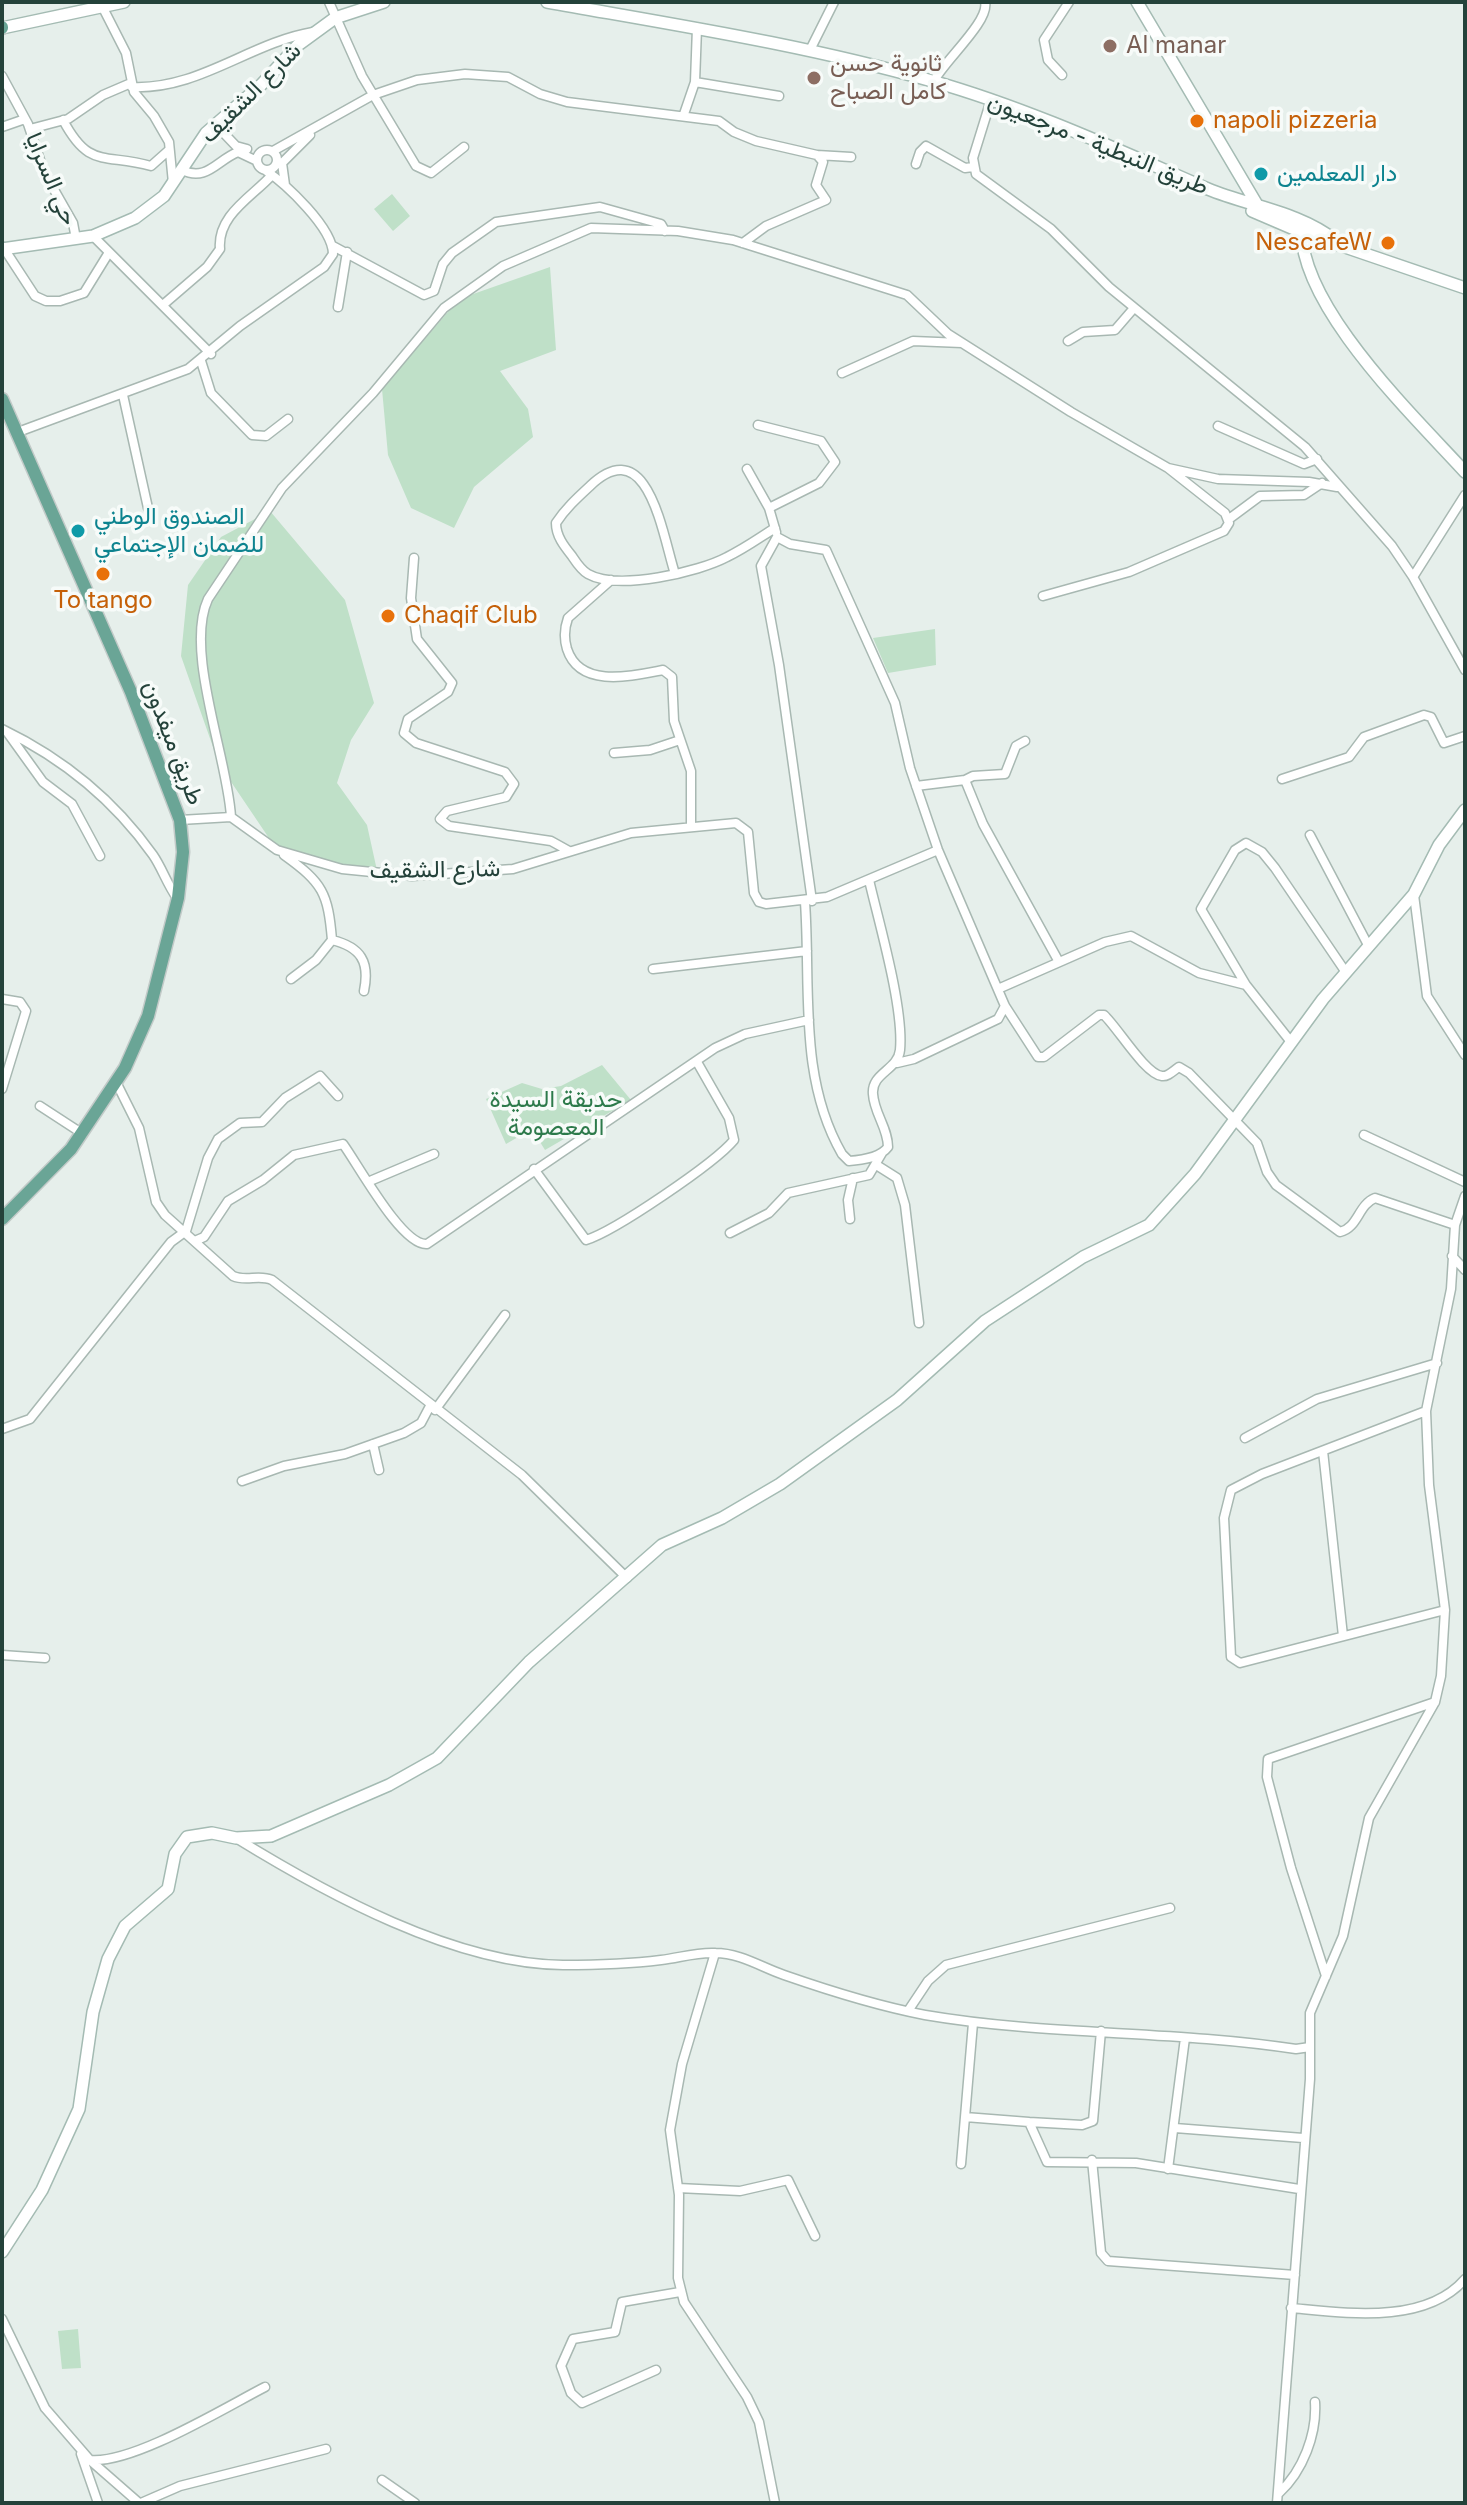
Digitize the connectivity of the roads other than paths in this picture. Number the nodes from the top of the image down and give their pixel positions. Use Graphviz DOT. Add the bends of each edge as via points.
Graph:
graph roads {
  1 [pos="124,2"];
  2 [pos="329,2"];
  3 [pos="384,2"];
  4 [pos="547,2"];
  5 [pos="834,2"];
  6 [pos="985,2"];
  7 [pos="1069,2"];
  8 [pos="1137,2"];
  9 [pos="87,5"];
  10 [pos="102,6"];
  11 [pos="66,7"];
  12 [pos="335,18"];
  13 [pos="2,28"];
  14 [pos="697,28"];
  15 [pos="314,32"];
  16 [pos="810,50"];
  17 [pos="1062,75"];
  18 [pos="2,76"];
  19 [pos="934,81"];
  20 [pos="695,82"];
  21 [pos="132,85"];
  22 [pos="373,95"];
  23 [pos="779,96"];
  24 [pos="991,100"];
  25 [pos="684,114"];
  26 [pos="25,119"];
  27 [pos="63,120"];
  28 [pos="215,124"];
  29 [pos="2,127"];
  30 [pos="317,127"];
  31 [pos="30,129"];
  32 [pos="464,147"];
  33 [pos="170,149"];
  34 [pos="273,151"];
  35 [pos="817,155"];
  36 [pos="851,157"];
  37 [pos="257,158"];
  38 [pos="279,162"];
  39 [pos="916,164"];
  40 [pos="973,167"];
  41 [pos="182,170"];
  42 [pos="268,172"];
  43 [pos="173,184"];
  44 [pos="286,186"];
  45 [pos="1264,212"];
  46 [pos="1301,228"];
  47 [pos="665,231"];
  48 [pos="93,236"];
  49 [pos="76,239"];
  50 [pos="743,243"];
  51 [pos="333,246"];
  52 [pos="3,248"];
  53 [pos="347,252"];
  54 [pos="108,254"];
  55 [pos="1465,288"];
  56 [pos="164,304"];
  57 [pos="338,307"];
  58 [pos="1134,308"];
  59 [pos="1068,341"];
  60 [pos="963,343"];
  61 [pos="211,354"];
  62 [pos="201,361"];
  63 [pos="842,373"];
  64 [pos="123,395"];
  65 [pos="2,399"];
  66 [pos="288,419"];
  67 [pos="758,425"];
  68 [pos="1218,426"];
  69 [pos="18,432"];
  70 [pos="1317,459"];
  71 [pos="1168,468"];
  72 [pos="747,469"];
  73 [pos="1465,472"];
  74 [pos="1322,483"];
  75 [pos="1337,487"];
  76 [pos="1465,495"];
  77 [pos="148,508"];
  78 [pos="769,508"];
  79 [pos="1229,519"];
  80 [pos="776,532"];
  81 [pos="414,558"];
  82 [pos="675,574"];
  83 [pos="1413,577"];
  84 [pos="611,580"];
  85 [pos="1043,596"];
  86 [pos="1465,670"];
  87 [pos="4,730"];
  88 [pos="1465,736"];
  89 [pos="680,740"];
  90 [pos="1025,741"];
  91 [pos="614,753"];
  92 [pos="1282,779"];
  93 [pos="965,780"];
  94 [pos="916,786"];
  95 [pos="1465,810"];
  96 [pos="231,817"];
  97 [pos="180,820"];
  98 [pos="691,826"];
  99 [pos="1310,835"];
  100 [pos="277,850"];
  101 [pos="938,850"];
  102 [pos="569,851"];
  103 [pos="100,856"];
  104 [pos="869,880"];
  105 [pos="1414,894"];
  106 [pos="178,898"];
  107 [pos="808,902"];
  108 [pos="332,940"];
  109 [pos="1368,945"];
  110 [pos="807,951"];
  111 [pos="1059,962"];
  112 [pos="653,969"];
  113 [pos="1345,971"];
  114 [pos="291,979"];
  115 [pos="1246,985"];
  116 [pos="998,989"];
  117 [pos="364,991"];
  118 [pos="2,999"];
  119 [pos="1005,1006"];
  120 [pos="809,1020"];
  121 [pos="1291,1042"];
  122 [pos="1465,1055"];
  123 [pos="697,1062"];
  124 [pos="897,1063"];
  125 [pos="117,1084"];
  126 [pos="2,1089"];
  127 [pos="338,1096"];
  128 [pos="40,1106"];
  129 [pos="1235,1121"];
  130 [pos="83,1134"];
  131 [pos="1364,1135"];
  132 [pos="882,1153"];
  133 [pos="434,1154"];
  134 [pos="878,1166"];
  135 [pos="534,1169"];
  136 [pos="853,1178"];
  137 [pos="370,1181"];
  138 [pos="1465,1182"];
  139 [pos="1465,1196"];
  140 [pos="2,1219"];
  141 [pos="850,1219"];
  142 [pos="1455,1225"];
  143 [pos="186,1231"];
  144 [pos="730,1233"];
  145 [pos="197,1240"];
  146 [pos="1452,1255"];
  147 [pos="1465,1270"];
  148 [pos="505,1315"];
  149 [pos="919,1323"];
  150 [pos="1437,1363"];
  151 [pos="433,1408"];
  152 [pos="1426,1411"];
  153 [pos="2,1429"];
  154 [pos="1245,1438"];
  155 [pos="373,1444"];
  156 [pos="1323,1451"];
  157 [pos="379,1470"];
  158 [pos="242,1481"];
  159 [pos="627,1578"];
  160 [pos="1445,1610"];
  161 [pos="1343,1636"];
  162 [pos="2,1655"];
  163 [pos="45,1658"];
  164 [pos="1435,1702"];
  165 [pos="236,1838"];
  166 [pos="1170,1908"];
  167 [pos="715,1953"];
  168 [pos="1326,1976"];
  169 [pos="908,2011"];
  170 [pos="973,2023"];
  171 [pos="1101,2031"];
  172 [pos="1185,2038"];
  173 [pos="1310,2047"];
  174 [pos="965,2117"];
  175 [pos="1029,2122"];
  176 [pos="1175,2128"];
  177 [pos="1303,2138"];
  178 [pos="1092,2160"];
  179 [pos="961,2164"];
  180 [pos="1168,2169"];
  181 [pos="678,2188"];
  182 [pos="1299,2189"];
  183 [pos="815,2236"];
  184 [pos="2,2252"];
  185 [pos="1295,2275"];
  186 [pos="1465,2279"];
  187 [pos="1458,2287"];
  188 [pos="680,2292"];
  189 [pos="1465,2295"];
  190 [pos="1291,2308"];
  191 [pos="2,2319"];
  192 [pos="656,2370"];
  193 [pos="265,2387"];
  194 [pos="1315,2402"];
  195 [pos="79,2449"];
  196 [pos="326,2449"];
  197 [pos="90,2460"];
  198 [pos="382,2480"];
  199 [pos="1278,2498"];
  200 [pos="98,2503"];
  201 [pos="140,2503"];
  202 [pos="415,2503"];
  203 [pos="775,2503"];
  1 -- 10 [label="street"];
  2 -- 12 [label="street"];
  3 -- 12 [label="street, شارع الشقيف"];
  4 -- 14 [label="street, طريق النبطية - مرجعيون"];
  5 -- 16 [label="street"];
  6 -- 19 [label="street" via="982,20"];
  7 -- 17 [label="street" via="1044,40 1048,60"];
  8 -- 45 [label="street"];
  9 -- 10 [label="street"];
  9 -- 11 [label="street"];
  10 -- 21 [label="street" via="126,53"];
  11 -- 13 [label="street"];
  12 -- 15 [label="street, شارع الشقيف"];
  12 -- 22 [label="street"];
  14 -- 16 [label="street, طريق النبطية - مرجعيون"];
  14 -- 20 [label="street"];
  15 -- 21 [label="street" via="270,44 203,76 157,86"];
  15 -- 28 [label="street, شارع الشقيف"];
  16 -- 19 [label="street, طريق النبطية - مرجعيون"];
  18 -- 26 [label="street, حي السرايا"];
  19 -- 24 [label="street, طريق النبطية - مرجعيون"];
  20 -- 23 [label="street"];
  20 -- 25 [label="street"];
  21 -- 27 [label="street" via="103,95"];
  21 -- 33 [label="street" via="164,129"];
  22 -- 25 [label="street" via="417,80 493,74 567,102 672,117"];
  22 -- 30 [label="street"];
  22 -- 32 [label="street" via="420,171 434,172"];
  24 -- 40 [label="street"];
  24 -- 45 [label="street, طريق النبطية - مرجعيون"];
  25 -- 35 [label="street" via="719,121 766,144"];
  26 -- 29 [label="street"];
  26 -- 31 [label="street, حي السرايا"];
  27 -- 31 [label="street"];
  27 -- 33 [label="street" via="71,139 100,159 151,166"];
  28 -- 37 [label="street"];
  28 -- 41 [label="street, شارع الشقيف"];
  30 -- 34 [label="street"];
  30 -- 38 [label="street"];
  31 -- 49 [label="street, حي السرايا"];
  33 -- 43 [label="street"];
  34 -- 37 [label="street" via="263,150"];
  34 -- 38 [label="street"];
  35 -- 36 [label="street"];
  35 -- 50 [label="street" via="823,162 816,185 826,200 766,226"];
  37 -- 41 [label="street" via="238,152 202,174"];
  37 -- 42 [label="street"];
  38 -- 42 [label="street"];
  38 -- 44 [label="street"];
  39 -- 40 [label="street" via="926,146 965,168"];
  40 -- 58 [label="street" via="982,180 1051,229"];
  41 -- 43 [label="street, شارع الشقيف"];
  42 -- 44 [label="street"];
  42 -- 56 [label="street" via="225,222 220,249 207,267"];
  43 -- 48 [label="street, شارع الشقيف" via="152,207"];
  44 -- 51 [label="street"];
  45 -- 46 [label="street, طريق النبطية - مرجعيون"];
  46 -- 55 [label="street, طريق النبطية - مرجعيون"];
  46 -- 73 [label="street" via="1306,255 1329,307 1356,352"];
  47 -- 50 [label="street"];
  47 -- 53 [label="street" via="661,224 600,207 496,222 452,253 434,291 424,295"];
  47 -- 96 [label="street" via="580,229 472,285 444,308 275,497 208,599 203,615 210,715"];
  48 -- 49 [label="street, شارع الشقيف"];
  48 -- 54 [label="street, حي السرايا"];
  49 -- 52 [label="street, شارع الشقيف"];
  50 -- 60 [label="street" via="907,295"];
  51 -- 53 [label="street"];
  51 -- 61 [label="street" via="324,267 240,326"];
  52 -- 54 [label="street" via="35,296 46,301 84,293"];
  53 -- 57 [label="street"];
  54 -- 56 [label="street, حي السرايا"];
  56 -- 61 [label="street, حي السرايا"];
  58 -- 59 [label="street" via="1115,330 1083,332"];
  58 -- 70 [label="street"];
  60 -- 63 [label="street" via="913,341"];
  60 -- 71 [label="street"];
  61 -- 62 [label="street"];
  62 -- 64 [label="street"];
  62 -- 66 [label="street" via="211,393 252,435 266,436"];
  64 -- 69 [label="street"];
  64 -- 77 [label="street"];
  65 -- 69 [label="main road, طريق ميفدون"];
  67 -- 78 [label="street" via="821,441 835,462 819,483"];
  68 -- 70 [label="street" via="1300,463"];
  69 -- 97 [label="main road, طريق ميفدون" via="131,692"];
  70 -- 75 [label="street"];
  71 -- 74 [label="street" via="1227,480"];
  71 -- 79 [label="street"];
  72 -- 78 [label="street"];
  74 -- 75 [label="street"];
  74 -- 79 [label="street" via="1304,495 1260,496"];
  75 -- 83 [label="street"];
  76 -- 83 [label="street"];
  78 -- 80 [label="street"];
  79 -- 85 [label="street" via="1219,535 1181,553"];
  80 -- 82 [label="street" via="725,559"];
  80 -- 94 [label="street" via="790,544 826,550 895,703"];
  80 -- 107 [label="street" via="776,546 761,566 779,665"];
  81 -- 102 [label="street, شارع الشقيف" via="411,598 417,639 452,683 448,692 408,719 404,733 426,747 505,772 514,784 506,797 447,811 440,819 449,826 551,841"];
  82 -- 84 [label="street"];
  82 -- 84 [label="street" via="646,488 631,471 618,468 604,473 556,523 560,539 580,567"];
  83 -- 86 [label="street"];
  84 -- 89 [label="street" via="568,618 568,651 579,668 601,676 668,673"];
  87 -- 103 [label="street" via="43,782 72,804"];
  87 -- 106 [label="street" via="63,763 111,805 156,860 164,882"];
  88 -- 92 [label="street" via="1444,743 1431,717 1424,715 1364,737 1349,757"];
  89 -- 91 [label="street" via="650,750"];
  89 -- 98 [label="street" via="691,771"];
  90 -- 93 [label="street" via="1016,746 1005,774"];
  93 -- 94 [label="street"];
  93 -- 111 [label="street" via="983,824"];
  94 -- 101 [label="street"];
  95 -- 105 [label="street" via="1439,845"];
  96 -- 97 [label="street"];
  96 -- 100 [label="street, شارع الشقيف"];
  97 -- 106 [label="main road, طريق ميفدون"];
  98 -- 102 [label="street" via="631,833"];
  98 -- 107 [label="street" via="741,825 749,836 759,902"];
  99 -- 109 [label="street"];
  100 -- 102 [label="street, شارع الشقيف" via="342,869 424,876 513,869"];
  100 -- 108 [label="street" via="313,876 325,892"];
  101 -- 104 [label="street"];
  101 -- 116 [label="street"];
  104 -- 107 [label="street"];
  104 -- 124 [label="street" via="894,999"];
  105 -- 109 [label="street"];
  105 -- 122 [label="street" via="1427,996"];
  106 -- 125 [label="main road, طريق ميفدون" via="148,1016"];
  107 -- 110 [label="street"];
  108 -- 114 [label="street"];
  108 -- 117 [label="street" via="351,945 363,958"];
  109 -- 113 [label="street"];
  110 -- 112 [label="street"];
  110 -- 120 [label="street"];
  111 -- 115 [label="street" via="1131,936 1199,973"];
  111 -- 116 [label="street"];
  113 -- 115 [label="street" via="1275,868 1246,843 1235,850 1201,909"];
  113 -- 121 [label="street"];
  115 -- 121 [label="street"];
  116 -- 119 [label="street"];
  118 -- 126 [label="street" via="20,1002 26,1011"];
  119 -- 124 [label="street" via="998,1019"];
  119 -- 129 [label="street" via="1040,1058 1104,1015 1154,1071 1166,1076 1185,1069"];
  120 -- 123 [label="street" via="745,1034"];
  120 -- 132 [label="street" via="816,1090 839,1150 849,1161"];
  121 -- 129 [label="street"];
  123 -- 135 [label="street"];
  123 -- 135 [label="street" via="735,1137 666,1191 586,1240"];
  124 -- 132 [label="street" via="872,1092 888,1139"];
  125 -- 130 [label="main road, طريق ميفدون"];
  125 -- 143 [label="street" via="139,1128 156,1202"];
  127 -- 143 [label="street" via="320,1076 285,1098 262,1122 230,1127 208,1158"];
  128 -- 130 [label="street"];
  129 -- 142 [label="street" via="1257,1143 1276,1185 1336,1230 1352,1227 1375,1198"];
  129 -- 159 [label="street" via="1180,1194 1149,1225 1073,1263 985,1321 897,1400 837,1445 722,1518 662,1545"];
  130 -- 140 [label="main road, طريق ميفدون"];
  131 -- 138 [label="street"];
  132 -- 134 [label="street"];
  133 -- 137 [label="street"];
  134 -- 136 [label="street" via="869,1175"];
  134 -- 149 [label="street" via="897,1178 905,1205"];
  135 -- 137 [label="street" via="447,1232 420,1245 397,1225"];
  136 -- 141 [label="street"];
  136 -- 144 [label="street" via="788,1193 769,1213"];
  137 -- 145 [label="street" via="343,1144 294,1155 228,1201"];
  139 -- 142 [label="street"];
  142 -- 146 [label="street"];
  143 -- 145 [label="street"];
  143 -- 153 [label="street" via="171,1242 30,1419"];
  145 -- 151 [label="street" via="233,1276 272,1280"];
  146 -- 147 [label="street"];
  146 -- 150 [label="street"];
  148 -- 151 [label="street"];
  150 -- 152 [label="street"];
  150 -- 154 [label="street" via="1317,1399"];
  151 -- 155 [label="street" via="421,1423"];
  151 -- 159 [label="street" via="522,1475"];
  152 -- 156 [label="street"];
  152 -- 160 [label="street" via="1429,1485"];
  155 -- 157 [label="street"];
  155 -- 158 [label="street"];
  156 -- 161 [label="street"];
  156 -- 161 [label="street" via="1235,1486 1228,1495 1224,1544 1231,1657 1240,1663"];
  159 -- 165 [label="street" via="529,1662 437,1758 284,1831"];
  160 -- 161 [label="street"];
  160 -- 164 [label="street"];
  162 -- 163 [label="street"];
  164 -- 168 [label="street" via="1369,1818 1349,1913"];
  164 -- 168 [label="street" via="1268,1759 1267,1777 1291,1868"];
  165 -- 167 [label="street" via="349,1903 507,1958 562,1965"];
  165 -- 184 [label="street" via="212,1833 187,1837 175,1854 168,1889 133,1916 117,1940 93,2012 79,2109 42,2190"];
  166 -- 169 [label="street" via="946,1965"];
  167 -- 169 [label="street" via="737,1955 811,1984"];
  167 -- 181 [label="street" via="682,2064 670,2130"];
  168 -- 173 [label="street" via="1310,2013"];
  169 -- 170 [label="street"];
  170 -- 171 [label="street"];
  170 -- 174 [label="street"];
  171 -- 172 [label="street"];
  171 -- 175 [label="street" via="1093,2121"];
  172 -- 173 [label="street"];
  172 -- 176 [label="street"];
  173 -- 177 [label="street"];
  174 -- 175 [label="street"];
  174 -- 179 [label="street"];
  175 -- 178 [label="street" via="1045,2161"];
  176 -- 177 [label="street"];
  176 -- 180 [label="street"];
  177 -- 182 [label="street"];
  178 -- 180 [label="street"];
  178 -- 185 [label="street" via="1101,2253 1108,2261"];
  180 -- 182 [label="street"];
  181 -- 183 [label="street" via="740,2191 788,2180"];
  181 -- 188 [label="street"];
  182 -- 185 [label="street"];
  185 -- 190 [label="street"];
  186 -- 187 [label="street"];
  187 -- 189 [label="street"];
  187 -- 190 [label="street" via="1418,2308 1345,2313"];
  188 -- 192 [label="street" via="622,2302 615,2332 573,2339 561,2366 571,2393 582,2403"];
  188 -- 203 [label="street" via="759,2422"];
  190 -- 199 [label="street"];
  191 -- 195 [label="street" via="45,2408"];
  193 -- 197 [label="street" via="106,2462"];
  194 -- 199 [label="street" via="1316,2426"];
  195 -- 197 [label="street"];
  195 -- 200 [label="street"];
  196 -- 201 [label="street" via="180,2486"];
  197 -- 201 [label="street"];
  198 -- 202 [label="street"];
}
